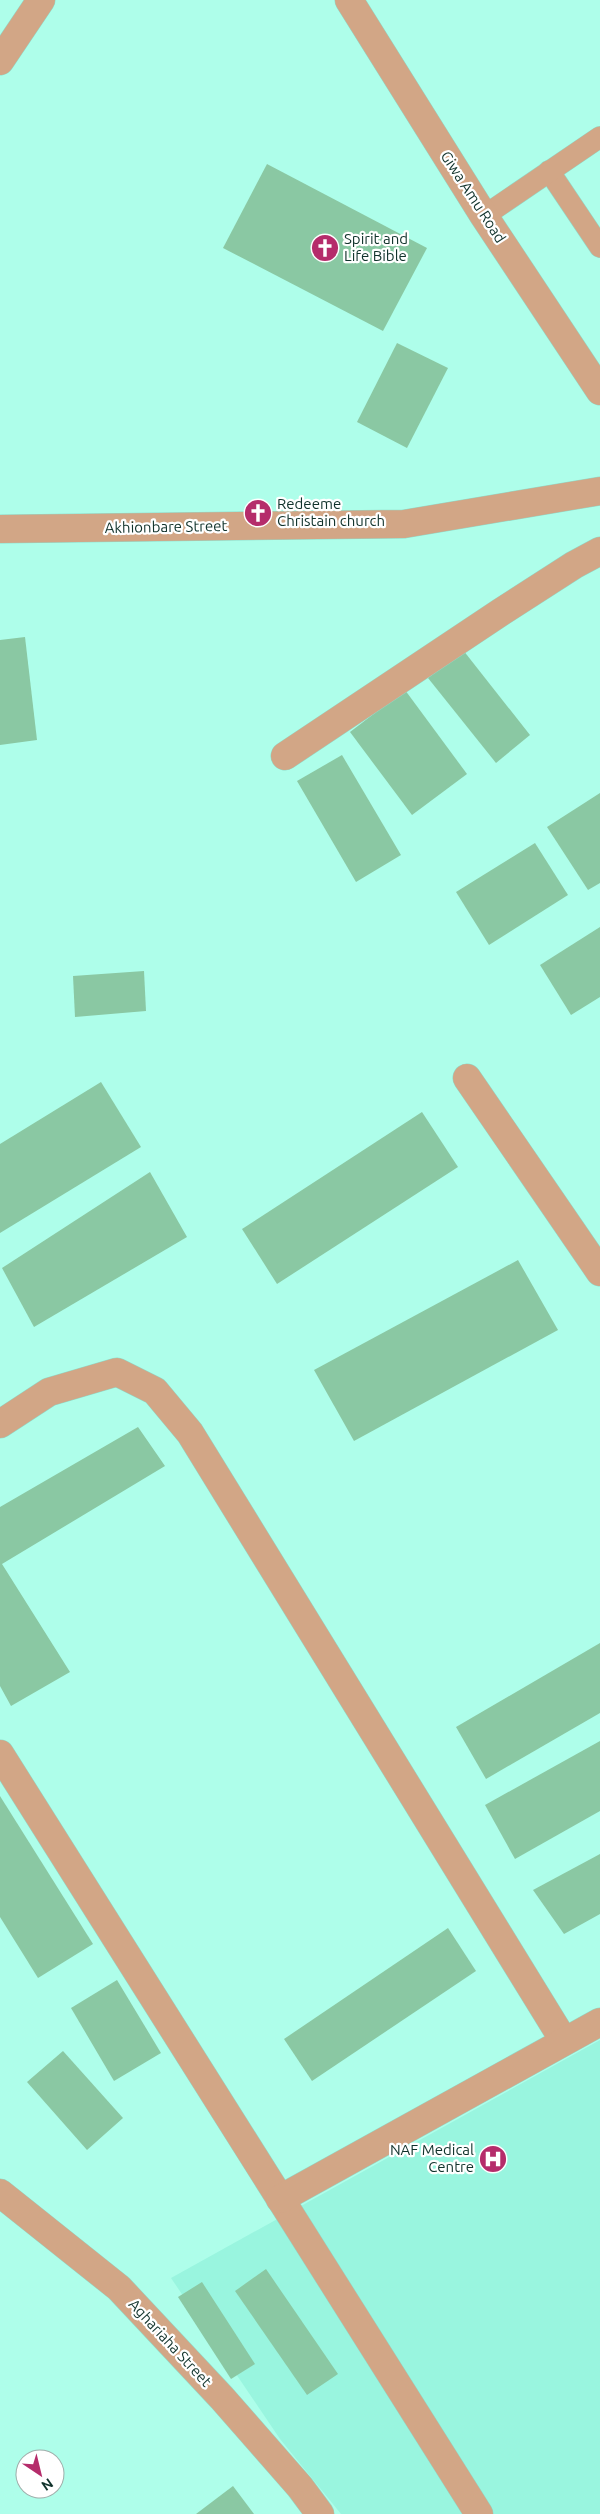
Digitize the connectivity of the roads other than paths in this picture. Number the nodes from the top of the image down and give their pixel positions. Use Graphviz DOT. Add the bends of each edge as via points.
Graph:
graph roads {
  1 [pos="41,0"];
  2 [pos="349,0"];
  3 [pos="0,61"];
  4 [pos="600,137"];
  5 [pos="549,171"];
  6 [pos="484,216"];
  7 [pos="600,247"];
  8 [pos="600,391"];
  9 [pos="600,491"];
  10 [pos="0,530"];
  11 [pos="600,551"];
  12 [pos="284,756"];
  13 [pos="467,1078"];
  14 [pos="600,1272"];
  15 [pos="0,1424"];
  16 [pos="0,1754"];
  17 [pos="600,2022"];
  18 [pos="564,2042"];
  19 [pos="0,2193"];
  20 [pos="280,2199"];
  21 [pos="320,2514"];
  22 [pos="479,2514"];
  1 -- 3 [label="street"];
  2 -- 6 [label="street, Giwa Amu Road"];
  4 -- 5 [label="lane"];
  5 -- 6 [label="lane"];
  5 -- 7 [label="lane"];
  6 -- 8 [label="street, Giwa Amu Road"];
  9 -- 10 [label="street, Akhionbare Street" via="404,524"];
  11 -- 12 [label="street"];
  13 -- 14 [label="street"];
  15 -- 18 [label="street" via="49,1392 117,1372 156,1392 190,1433"];
  16 -- 20 [label="street"];
  17 -- 18 [label="street"];
  18 -- 20 [label="street"];
  19 -- 21 [label="street, Aghariaha Street" via="119,2288 222,2398"];
  20 -- 22 [label="street"];
}
